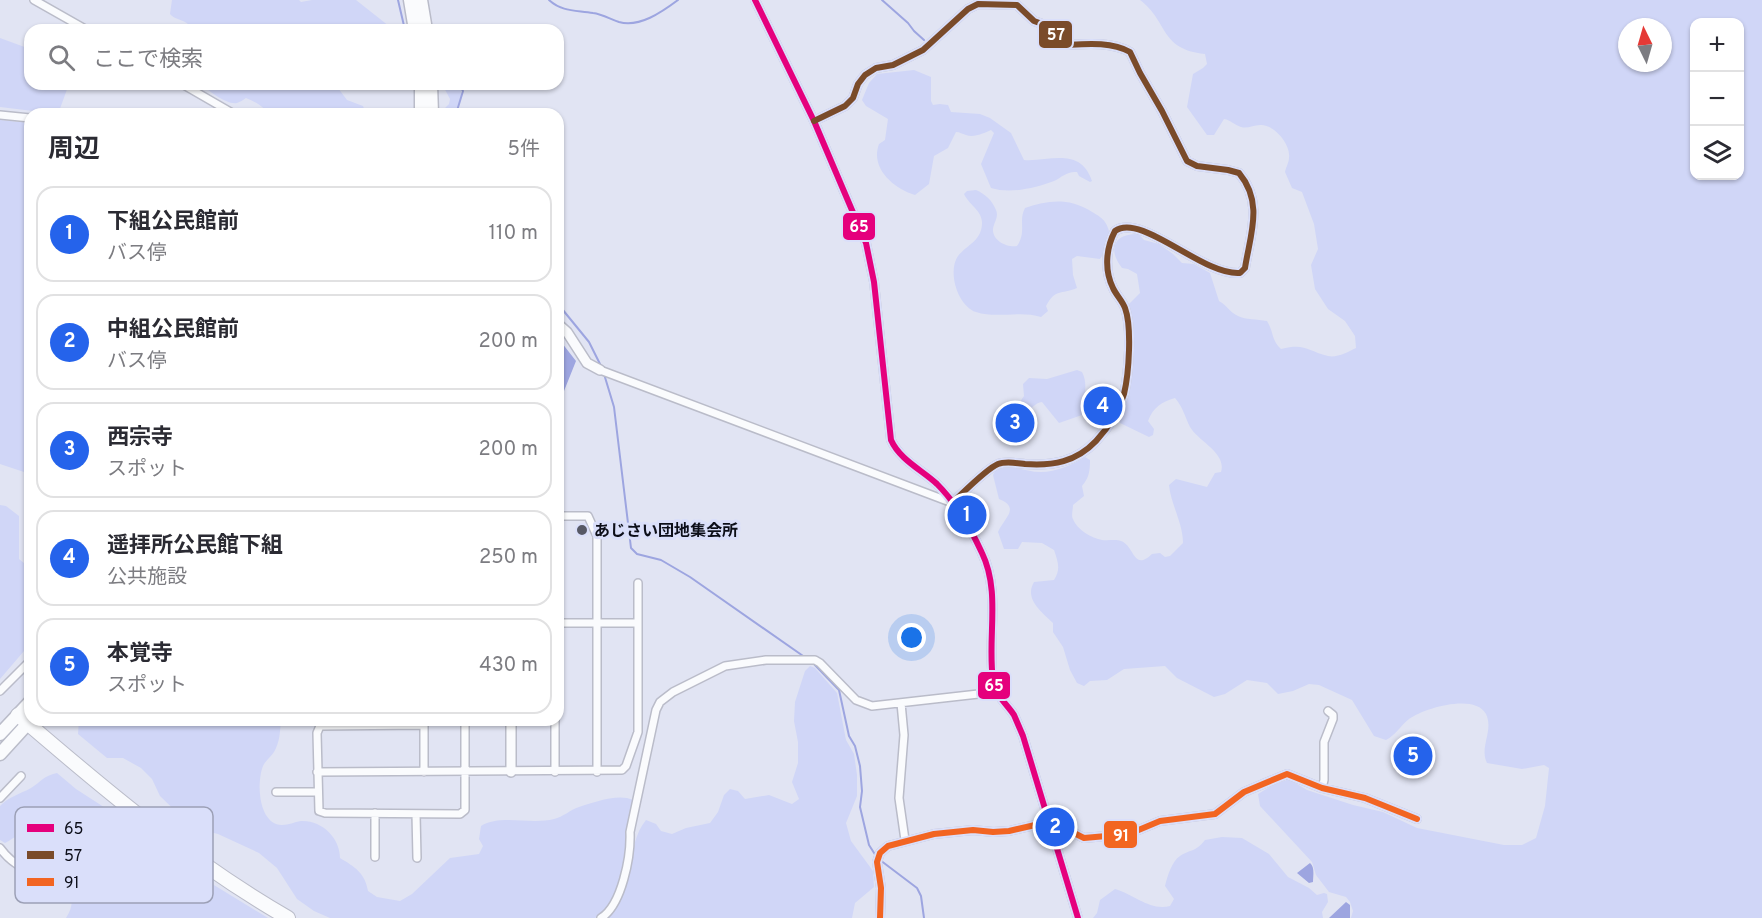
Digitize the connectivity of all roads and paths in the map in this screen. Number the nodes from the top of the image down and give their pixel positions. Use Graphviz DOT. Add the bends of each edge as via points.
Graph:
graph roads {
  1 [pos="34,0"];
  2 [pos="410,0"];
  3 [pos="421,0"];
  4 [pos="755,0"];
  5 [pos="76,24"];
  6 [pos="414,24"];
  7 [pos="425,24"];
  8 [pos="192,90"];
  9 [pos="421,90"];
  10 [pos="431,90"];
  11 [pos="224,108"];
  12 [pos="421,108"];
  13 [pos="432,108"];
  14 [pos="0,115"];
  15 [pos="24,117"];
  16 [pos="814,120"];
  17 [pos="564,329"];
  18 [pos="604,372"];
  19 [pos="952,503"];
  20 [pos="564,516"];
  21 [pos="638,583"];
  22 [pos="597,623"];
  23 [pos="638,623"];
  24 [pos="564,624"];
  25 [pos="24,667"];
  26 [pos="0,691"];
  27 [pos="996,692"];
  28 [pos="901,703"];
  29 [pos="1328,711"];
  30 [pos="24,720"];
  31 [pos="24,722"];
  32 [pos="34,726"];
  33 [pos="320,726"];
  34 [pos="424,726"];
  35 [pos="465,726"];
  36 [pos="510,726"];
  37 [pos="555,726"];
  38 [pos="0,734"];
  39 [pos="0,754"];
  40 [pos="317,772"];
  41 [pos="424,772"];
  42 [pos="465,772"];
  43 [pos="511,772"];
  44 [pos="555,772"];
  45 [pos="597,772"];
  46 [pos="21,776"];
  47 [pos="1322,788"];
  48 [pos="276,792"];
  49 [pos="318,792"];
  50 [pos="0,798"];
  51 [pos="127,807"];
  52 [pos="375,813"];
  53 [pos="416,814"];
  54 [pos="1417,819"];
  55 [pos="1048,820"];
  56 [pos="905,840"];
  57 [pos="0,848"];
  58 [pos="375,857"];
  59 [pos="417,858"];
  60 [pos="15,862"];
  61 [pos="213,872"];
  62 [pos="288,918"];
  63 [pos="601,918"];
  64 [pos="880,918"];
  65 [pos="1078,918"];
  1 -- 5 [label="street"];
  2 -- 6 [label="highway"];
  3 -- 7 [label="highway"];
  4 -- 16 [label="street"];
  8 -- 11 [label="street"];
  9 -- 12 [label="highway"];
  10 -- 13 [label="highway"];
  14 -- 15 [label="street"];
  16 -- 19 [label="street" via="861,228 871,261 891,440 899,453"];
  16 -- 19 [label="street" via="845,106 865,75 923,50 968,9 978,4 1010,4 1045,25 1064,45 1090,44 1130,52 1187,161 1239,174 1250,195 1254,220 1245,268 1240,273 1211,267 1142,230 1125,226 1115,231 1106,262 1112,287 1125,306 1130,324 1124,393 1112,420 1075,458 1064,462 996,465"];
  17 -- 18 [label="street" via="587,363"];
  18 -- 19 [label="street"];
  19 -- 27 [label="street" via="988,569"];
  20 -- 22 [label="street" via="588,516 597,536"];
  21 -- 23 [label="street"];
  22 -- 23 [label="street"];
  22 -- 24 [label="street"];
  22 -- 45 [label="street"];
  23 -- 45 [label="street" via="638,737 625,768"];
  25 -- 26 [label="street"];
  27 -- 28 [label="street"];
  27 -- 55 [label="street" via="1023,736"];
  28 -- 56 [label="street" via="904,735 899,798"];
  28 -- 63 [label="street" via="872,706 856,700 813,660 766,660 725,666 660,702 652,724 630,832 631,848 617,900"];
  29 -- 47 [label="street" via="1333,719 1324,742"];
  30 -- 38 [label="highway"];
  31 -- 39 [label="highway"];
  32 -- 51 [label="highway"];
  33 -- 40 [label="street"];
  34 -- 41 [label="street"];
  35 -- 42 [label="street"];
  36 -- 43 [label="street"];
  37 -- 44 [label="street"];
  40 -- 41 [label="street"];
  40 -- 49 [label="street"];
  41 -- 42 [label="street"];
  42 -- 43 [label="street"];
  42 -- 53 [label="street" via="465,810 460,814"];
  43 -- 44 [label="street"];
  44 -- 45 [label="street"];
  46 -- 50 [label="street"];
  47 -- 54 [label="street" via="1365,798"];
  47 -- 55 [label="street" via="1287,774 1244,792 1215,814 1160,821 1130,834 1084,837 1057,820"];
  48 -- 49 [label="street"];
  49 -- 52 [label="street" via="318,809 322,813"];
  52 -- 53 [label="street"];
  52 -- 58 [label="street"];
  53 -- 59 [label="street"];
  55 -- 56 [label="street" via="1008,831 948,832"];
  55 -- 65 [label="street"];
  56 -- 64 [label="street" via="886,847 877,859"];
  57 -- 60 [label="street"];
  61 -- 62 [label="highway"];
}
